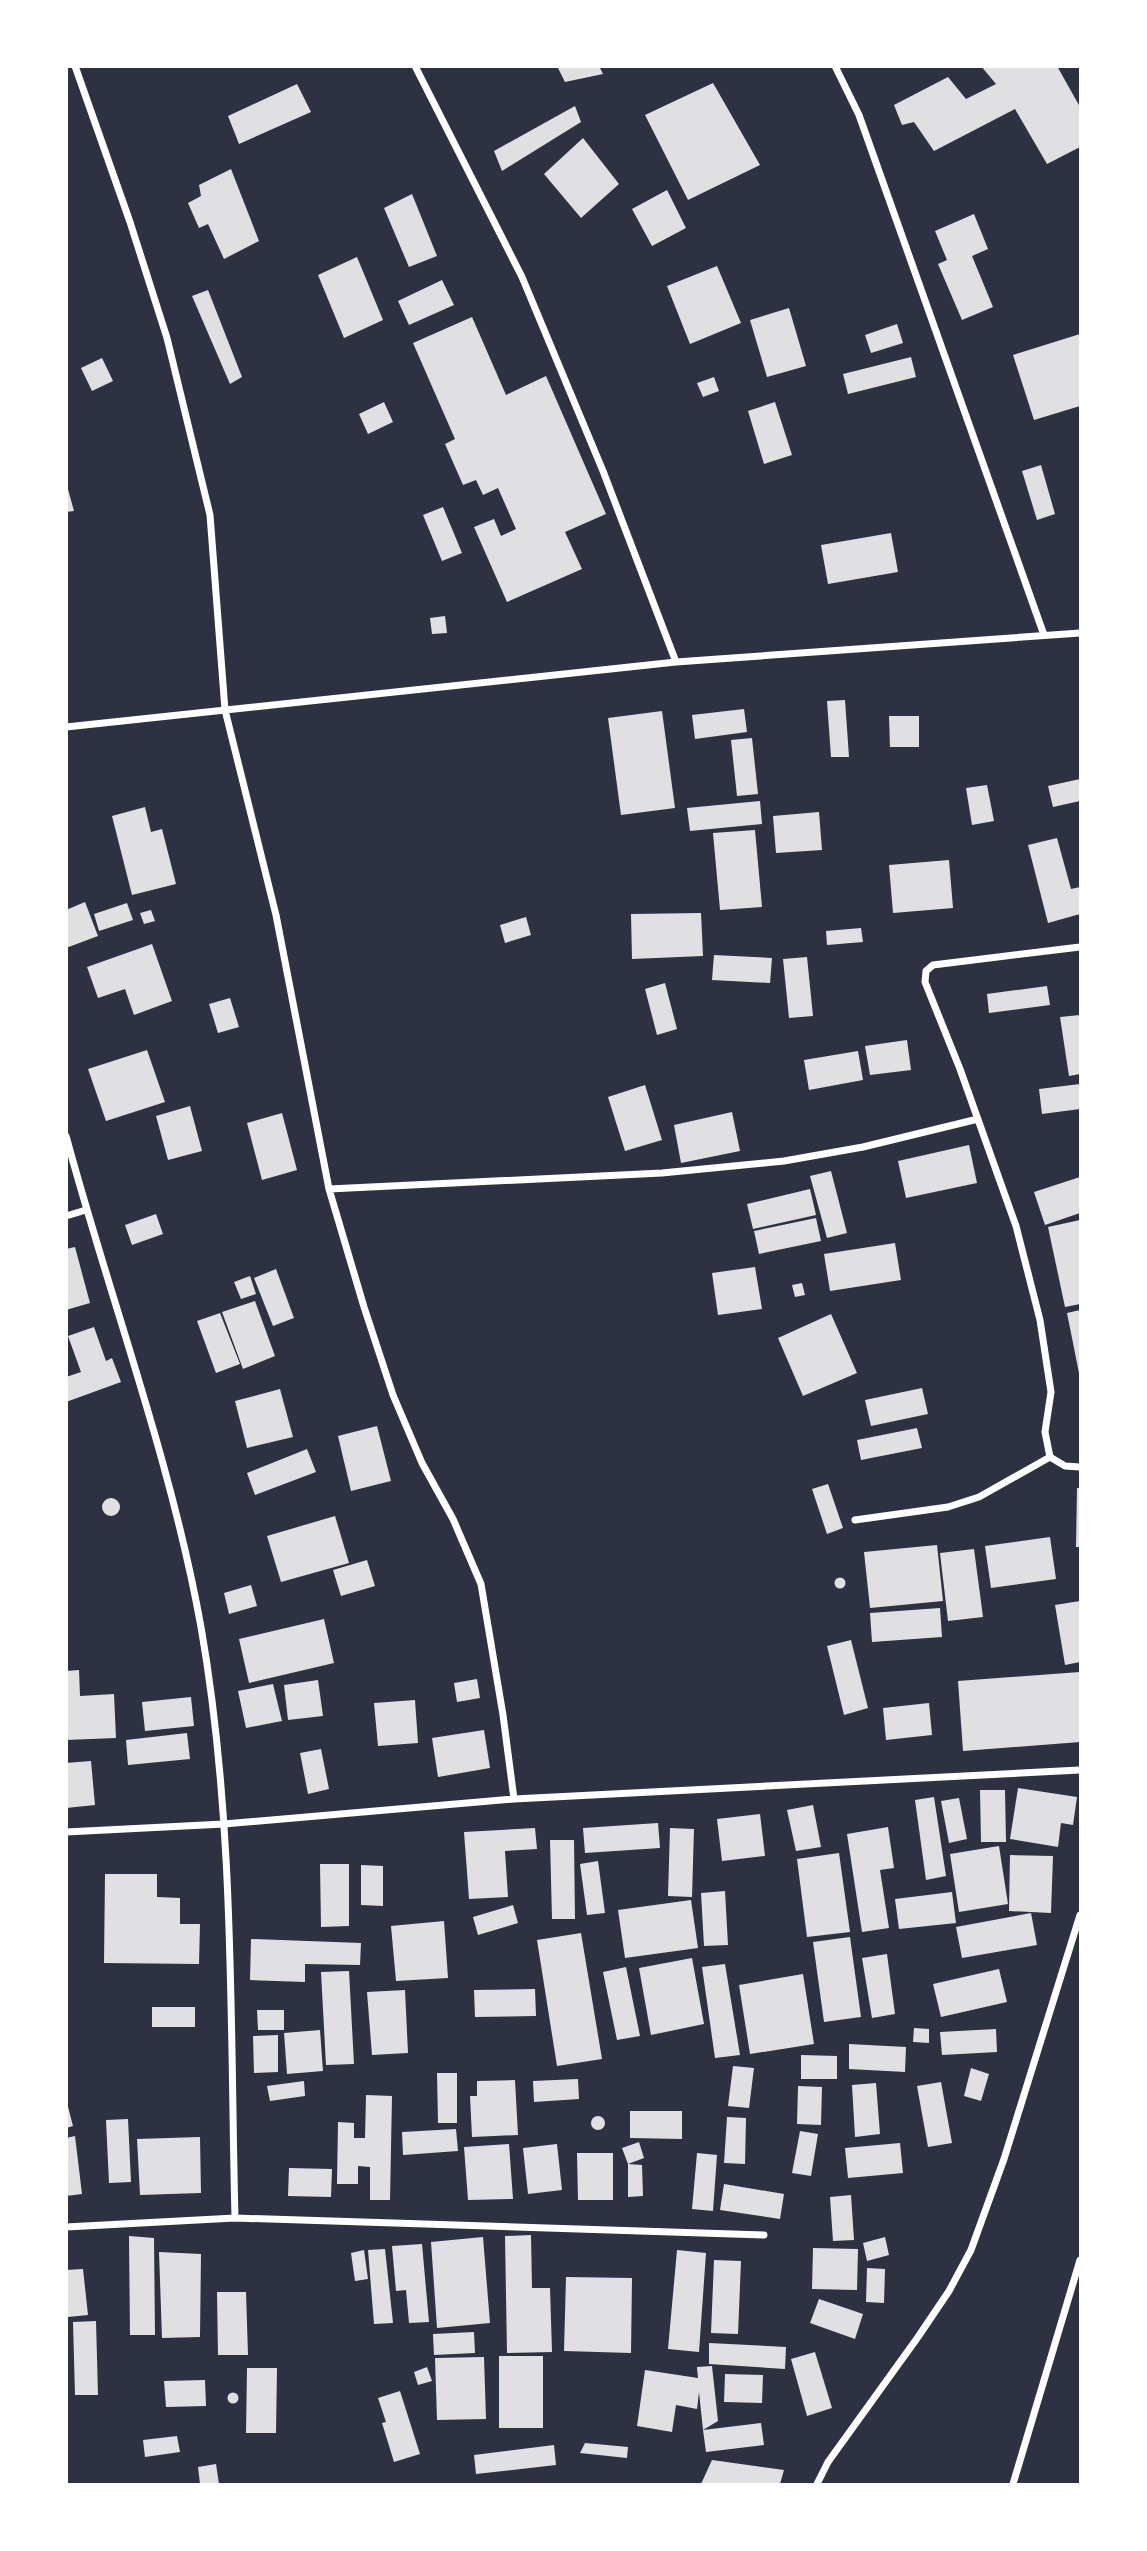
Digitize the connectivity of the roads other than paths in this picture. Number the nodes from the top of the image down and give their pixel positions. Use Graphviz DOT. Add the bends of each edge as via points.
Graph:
graph roads {
  1 [pos="75,66"];
  2 [pos="415,66"];
  3 [pos="835,66"];
  4 [pos="1080,633"];
  5 [pos="1044,635"];
  6 [pos="676,662"];
  7 [pos="226,710"];
  8 [pos="66,727"];
  9 [pos="1080,947"];
  10 [pos="978,1119"];
  11 [pos="66,1136"];
  12 [pos="329,1189"];
  13 [pos="86,1210"];
  14 [pos="66,1216"];
  15 [pos="1050,1457"];
  16 [pos="1080,1467"];
  17 [pos="855,1520"];
  18 [pos="1080,1770"];
  19 [pos="514,1799"];
  20 [pos="225,1824"];
  21 [pos="66,1832"];
  22 [pos="1080,1915"];
  23 [pos="235,2218"];
  24 [pos="66,2227"];
  25 [pos="765,2235"];
  26 [pos="1080,2260"];
  27 [pos="817,2484"];
  28 [pos="1013,2484"];
  1 -- 7 [label="street" via="135,234 188,417 210,515"];
  2 -- 6 [label="street" via="522,277"];
  3 -- 5 [label="street" via="859,115"];
  4 -- 5 [label="street"];
  5 -- 6 [label="street"];
  6 -- 7 [label="street"];
  7 -- 8 [label="street"];
  7 -- 12 [label="street" via="276,915"];
  9 -- 10 [label="street" via="933,965 926,971 929,996"];
  10 -- 12 [label="street" via="784,1161 662,1173"];
  10 -- 15 [label="street" via="1016,1226 1040,1320 1051,1392 1045,1432"];
  11 -- 13 [label="street"];
  12 -- 19 [label="street" via="393,1395 481,1584"];
  13 -- 14 [label="street"];
  13 -- 20 [label="street" via="181,1538 201,1627"];
  15 -- 16 [label="street" via="1065,1466"];
  15 -- 17 [label="street" via="979,1497 948,1507"];
  18 -- 19 [label="street"];
  19 -- 20 [label="street"];
  20 -- 21 [label="street"];
  20 -- 23 [label="street"];
  22 -- 27 [label="street" via="971,2249 949,2291"];
  23 -- 24 [label="street"];
  23 -- 25 [label="street"];
  26 -- 28 [label="street"];
}
